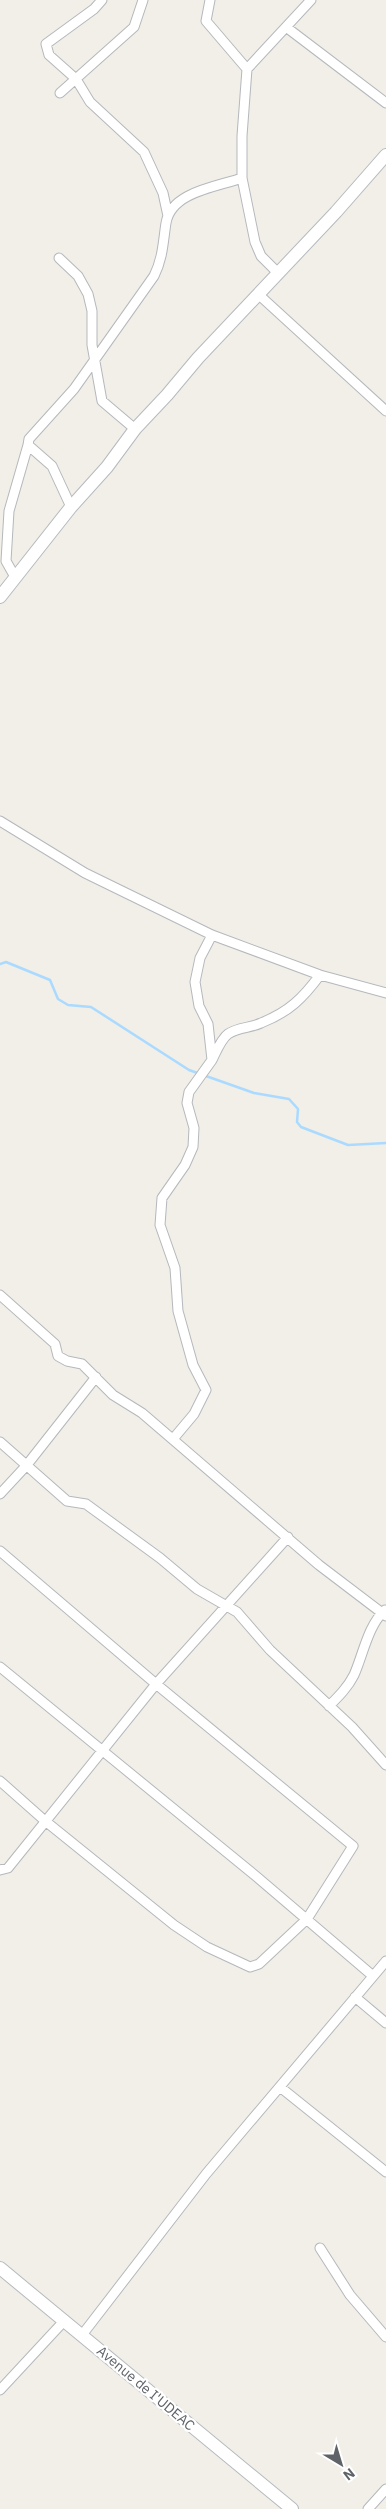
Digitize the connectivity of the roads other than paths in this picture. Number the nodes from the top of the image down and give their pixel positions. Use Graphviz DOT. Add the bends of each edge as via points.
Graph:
graph roads {
  1 [pos="102,0"];
  2 [pos="143,0"];
  3 [pos="210,0"];
  4 [pos="312,0"];
  5 [pos="286,27"];
  6 [pos="247,69"];
  7 [pos="76,79"];
  8 [pos="60,93"];
  9 [pos="386,103"];
  10 [pos="386,155"];
  11 [pos="242,178"];
  12 [pos="168,217"];
  13 [pos="59,258"];
  14 [pos="278,273"];
  15 [pos="258,294"];
  16 [pos="95,360"];
  17 [pos="386,411"];
  18 [pos="135,429"];
  19 [pos="28,444"];
  20 [pos="71,507"];
  21 [pos="15,577"];
  22 [pos="0,597"];
  23 [pos="0,822"];
  24 [pos="212,934"];
  25 [pos="320,975"];
  26 [pos="386,993"];
  27 [pos="212,1060"];
  28 [pos="0,1295"];
  29 [pos="96,1377"];
  30 [pos="173,1439"];
  31 [pos="0,1442"];
  32 [pos="26,1466"];
  33 [pos="0,1494"];
  34 [pos="288,1537"];
  35 [pos="0,1552"];
  36 [pos="225,1606"];
  37 [pos="385,1613"];
  38 [pos="0,1668"];
  39 [pos="156,1684"];
  40 [pos="329,1706"];
  41 [pos="102,1752"];
  42 [pos="386,1765"];
  43 [pos="0,1780"];
  44 [pos="44,1820"];
  45 [pos="0,1870"];
  46 [pos="307,1919"];
  47 [pos="386,1961"];
  48 [pos="373,1976"];
  49 [pos="355,1997"];
  50 [pos="386,2022"];
  51 [pos="280,2087"];
  52 [pos="386,2172"];
  53 [pos="320,2248"];
  54 [pos="0,2268"];
  55 [pos="64,2320"];
  56 [pos="82,2335"];
  57 [pos="386,2337"];
  58 [pos="0,2390"];
  59 [pos="386,2488"];
  60 [pos="292,2509"];
  61 [pos="368,2509"];
  1 -- 7 [label="street" via="46,44 49,55"];
  2 -- 7 [label="street" via="134,27"];
  3 -- 6 [label="street" via="206,20"];
  4 -- 5 [label="street"];
  5 -- 6 [label="street"];
  5 -- 9 [label="street"];
  6 -- 11 [label="street"];
  7 -- 8 [label="street"];
  7 -- 12 [label="street" via="90,102 144,152 163,193"];
  10 -- 14 [label="street"];
  11 -- 12 [label="street" via="185,197 172,207"];
  11 -- 14 [label="street" via="261,256"];
  12 -- 16 [label="street" via="162,261"];
  13 -- 16 [label="street" via="78,276 88,294"];
  14 -- 15 [label="street"];
  15 -- 17 [label="street"];
  15 -- 18 [label="street"];
  16 -- 18 [label="street" via="102,401"];
  16 -- 19 [label="street"];
  18 -- 20 [label="street"];
  19 -- 20 [label="street" via="52,466"];
  19 -- 21 [label="street" via="9,511 6,560"];
  20 -- 21 [label="street"];
  21 -- 22 [label="street"];
  23 -- 24 [label="street" via="85,873"];
  24 -- 25 [label="street"];
  24 -- 27 [label="street" via="200,958 195,982 199,1006 208,1024"];
  25 -- 26 [label="street"];
  25 -- 27 [label="street" via="303,998 283,1012 260,1024 226,1035"];
  27 -- 30 [label="street" via="189,1092 187,1103 194,1128 193,1146 185,1165 162,1198 160,1225 175,1268 178,1311 193,1365 206,1390 194,1414"];
  28 -- 29 [label="street" via="55,1344 58,1356 82,1364"];
  29 -- 30 [label="street" via="113,1395"];
  29 -- 32 [label="street"];
  30 -- 34 [label="street"];
  31 -- 32 [label="street"];
  32 -- 33 [label="street"];
  32 -- 36 [label="street" via="67,1501 86,1504 197,1589"];
  34 -- 36 [label="street"];
  34 -- 37 [label="street" via="319,1565"];
  35 -- 39 [label="street"];
  36 -- 39 [label="street"];
  36 -- 40 [label="street" via="237,1612 270,1650"];
  37 -- 40 [label="street" via="376,1620 344,1692"];
  38 -- 41 [label="street"];
  39 -- 41 [label="street"];
  39 -- 46 [label="street" via="353,1846"];
  40 -- 42 [label="street"];
  41 -- 44 [label="street"];
  41 -- 46 [label="street"];
  43 -- 44 [label="street"];
  44 -- 45 [label="street" via="8,1868"];
  44 -- 46 [label="street" via="194,1940 250,1967 259,1964"];
  46 -- 48 [label="street"];
  47 -- 48 [label="street"];
  48 -- 49 [label="street"];
  49 -- 50 [label="street"];
  49 -- 51 [label="street"];
  51 -- 52 [label="street"];
  51 -- 56 [label="street" via="206,2174"];
  53 -- 57 [label="street" via="350,2295"];
  54 -- 55 [label="street, Avenue de I'UDEAC"];
  55 -- 56 [label="street, Avenue de I'UDEAC"];
  55 -- 58 [label="street"];
  56 -- 60 [label="street, Avenue de I'UDEAC"];
  59 -- 61 [label="street"];
}
